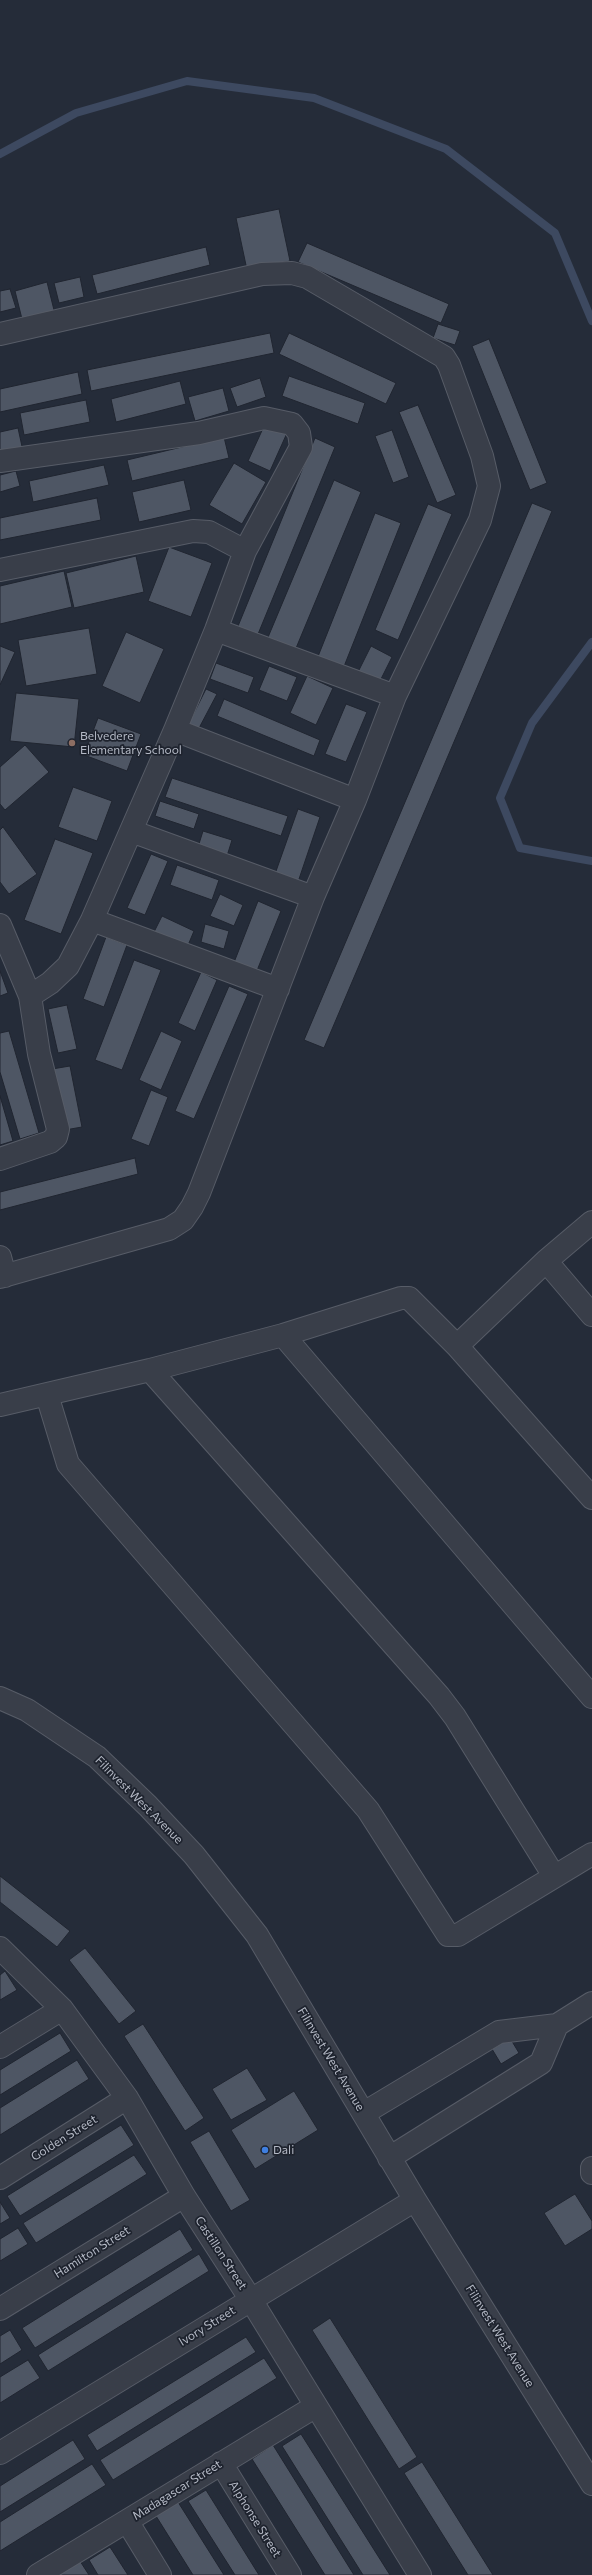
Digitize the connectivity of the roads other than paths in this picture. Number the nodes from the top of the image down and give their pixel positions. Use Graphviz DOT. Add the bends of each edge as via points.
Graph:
graph roads {
  1 [pos="0,334"];
  2 [pos="0,461"];
  3 [pos="244,551"];
  4 [pos="0,570"];
  5 [pos="216,630"];
  6 [pos="395,696"];
  7 [pos="175,730"];
  8 [pos="356,800"];
  9 [pos="131,831"];
  10 [pos="313,897"];
  11 [pos="92,920"];
  12 [pos="0,925"];
  13 [pos="278,989"];
  14 [pos="30,996"];
  15 [pos="0,1159"];
  16 [pos="592,1222"];
  17 [pos="546,1261"];
  18 [pos="2,1270"];
  19 [pos="592,1315"];
  20 [pos="283,1335"];
  21 [pos="457,1346"];
  22 [pos="150,1370"];
  23 [pos="47,1396"];
  24 [pos="0,1405"];
  25 [pos="592,1498"];
  26 [pos="592,1697"];
  27 [pos="0,1698"];
  28 [pos="592,1854"];
  29 [pos="554,1876"];
  30 [pos="0,1948"];
  31 [pos="592,2003"];
  32 [pos="62,2009"];
  33 [pos="557,2025"];
  34 [pos="0,2048"];
  35 [pos="127,2098"];
  36 [pos="364,2113"];
  37 [pos="389,2158"];
  38 [pos="592,2168"];
  39 [pos="592,2173"];
  40 [pos="0,2178"];
  41 [pos="184,2196"];
  42 [pos="415,2200"];
  43 [pos="251,2300"];
  44 [pos="0,2309"];
  45 [pos="316,2406"];
  46 [pos="0,2453"];
  47 [pos="221,2463"];
  48 [pos="592,2484"];
  49 [pos="126,2521"];
  50 [pos="38,2575"];
  51 [pos="160,2575"];
  52 [pos="290,2575"];
  53 [pos="420,2575"];
  1 -- 6 [label="street" via="262,274 292,273 322,284 444,357 449,364 482,456 489,486 480,520"];
  2 -- 3 [label="street" via="199,432 264,418 292,424 299,433 300,446"];
  3 -- 4 [label="street" via="209,532 192,531"];
  3 -- 5 [label="street"];
  5 -- 6 [label="street"];
  5 -- 7 [label="street"];
  6 -- 8 [label="street"];
  7 -- 8 [label="street"];
  7 -- 9 [label="street"];
  8 -- 10 [label="street"];
  9 -- 10 [label="street"];
  9 -- 11 [label="street"];
  10 -- 13 [label="street"];
  11 -- 13 [label="street"];
  11 -- 14 [label="street" via="68,966 50,983"];
  12 -- 14 [label="street"];
  13 -- 18 [label="street" via="199,1193 183,1220 169,1229"];
  14 -- 15 [label="street" via="39,1054 58,1129 56,1137 50,1142"];
  16 -- 17 [label="street"];
  17 -- 19 [label="street"];
  17 -- 21 [label="street"];
  20 -- 21 [label="street" via="401,1298 409,1298"];
  20 -- 22 [label="street"];
  20 -- 26 [label="street"];
  21 -- 25 [label="street"];
  22 -- 23 [label="street"];
  22 -- 29 [label="street" via="439,1696 455,1717"];
  23 -- 24 [label="street"];
  23 -- 29 [label="street" via="68,1464 368,1810 448,1936 458,1935"];
  27 -- 36 [label="street, Filinvest West Avenue" via="27,1710 97,1757 194,1855 257,1935"];
  28 -- 29 [label="street"];
  30 -- 32 [label="street, Castillon Street"];
  31 -- 33 [label="street"];
  32 -- 34 [label="street"];
  32 -- 35 [label="street, Castillon Street"];
  33 -- 36 [label="street" via="500,2032"];
  33 -- 37 [label="street" via="541,2063"];
  35 -- 40 [label="street, Golden Street"];
  35 -- 41 [label="street, Castillon Street"];
  36 -- 37 [label="street, Filinvest West Avenue"];
  37 -- 42 [label="street, Filinvest West Avenue"];
  38 -- 39 [label="street"];
  41 -- 43 [label="street, Castillon Street"];
  41 -- 44 [label="street, Hamilton Street"];
  42 -- 43 [label="street, Ivory Street"];
  42 -- 48 [label="street, Filinvest West Avenue"];
  43 -- 45 [label="street, Castillon Street"];
  43 -- 46 [label="street, Ivory Street"];
  45 -- 47 [label="street, Madagascar Street"];
  45 -- 53 [label="street, Castillon Street"];
  47 -- 49 [label="street, Madagascar Street"];
  47 -- 52 [label="street, Alphonse Street"];
  49 -- 50 [label="street, Madagascar Street"];
  49 -- 51 [label="street"];
}
